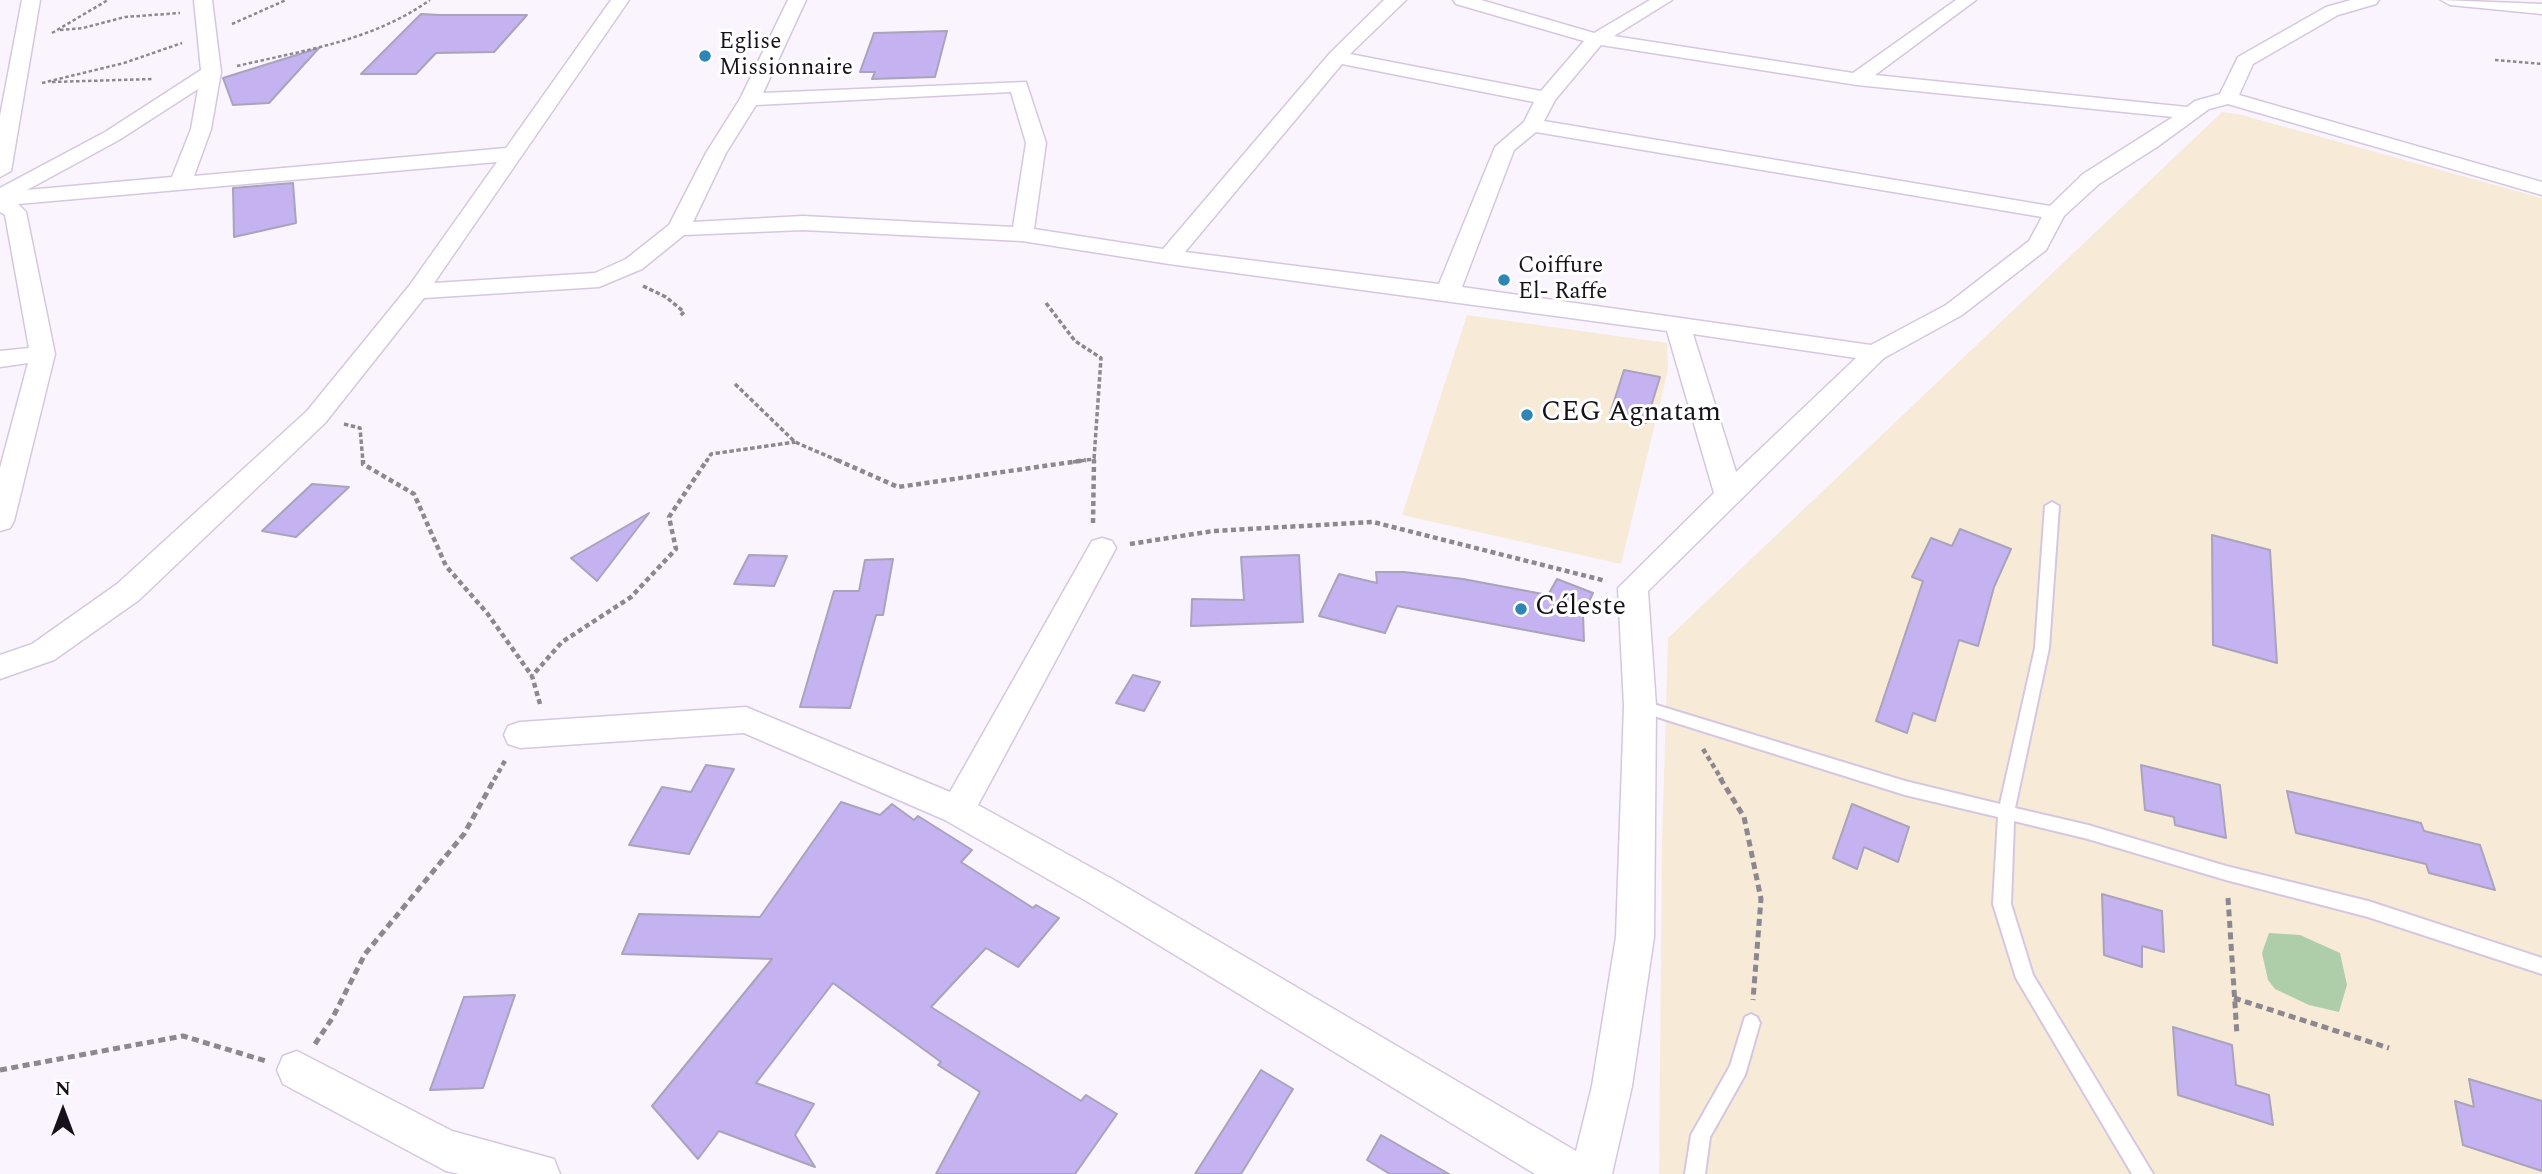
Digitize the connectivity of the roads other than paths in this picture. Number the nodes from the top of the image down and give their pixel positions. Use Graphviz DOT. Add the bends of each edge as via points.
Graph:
graph roads {
  1 [pos="31,0"];
  2 [pos="620,0"];
  3 [pos="797,0"];
  4 [pos="1397,0"];
  5 [pos="1462,0"];
  6 [pos="1663,0"];
  7 [pos="1967,0"];
  8 [pos="2370,0"];
  9 [pos="2450,0"];
  10 [pos="204,5"];
  11 [pos="2542,9"];
  12 [pos="1596,39"];
  13 [pos="1337,57"];
  14 [pos="211,72"];
  15 [pos="1857,79"];
  16 [pos="8,86"];
  17 [pos="1546,98"];
  18 [pos="2228,98"];
  19 [pos="750,99"];
  20 [pos="2191,113"];
  21 [pos="1532,125"];
  22 [pos="513,154"];
  23 [pos="0,171"];
  24 [pos="181,183"];
  25 [pos="2542,189"];
  26 [pos="0,199"];
  27 [pos="2055,214"];
  28 [pos="678,229"];
  29 [pos="1041,236"];
  30 [pos="1169,257"];
  31 [pos="417,291"];
  32 [pos="1448,292"];
  33 [pos="1678,326"];
  34 [pos="1875,353"];
  35 [pos="43,354"];
  36 [pos="0,359"];
  37 [pos="1729,496"];
  38 [pos="2052,506"];
  39 [pos="0,522"];
  40 [pos="1102,548"];
  41 [pos="0,667"];
  42 [pos="1640,706"];
  43 [pos="520,735"];
  44 [pos="957,810"];
  45 [pos="2006,812"];
  46 [pos="2542,966"];
  47 [pos="1751,1023"];
  48 [pos="297,1070"];
  49 [pos="539,1174"];
  50 [pos="1574,1174"];
  51 [pos="1591,1174"];
  52 [pos="1695,1174"];
  53 [pos="2143,1174"];
  1 -- 16 [label="street" via="23,47"];
  2 -- 22 [label="street"];
  3 -- 19 [label="street"];
  4 -- 13 [label="street"];
  5 -- 12 [label="street"];
  6 -- 12 [label="street"];
  7 -- 15 [label="street"];
  8 -- 18 [label="street" via="2332,11 2245,61"];
  9 -- 11 [label="street"];
  10 -- 14 [label="street"];
  12 -- 15 [label="street"];
  12 -- 17 [label="street"];
  13 -- 17 [label="street"];
  13 -- 30 [label="street"];
  14 -- 24 [label="street" via="201,129"];
  14 -- 26 [label="street" via="112,136"];
  15 -- 20 [label="street"];
  16 -- 23 [label="street"];
  17 -- 21 [label="street"];
  18 -- 20 [label="street"];
  18 -- 25 [label="street"];
  19 -- 28 [label="street" via="716,153"];
  19 -- 29 [label="street" via="1019,86 1036,143 1028,208"];
  20 -- 27 [label="street" via="2091,178"];
  21 -- 27 [label="street"];
  21 -- 32 [label="street" via="1505,147"];
  22 -- 24 [label="street"];
  22 -- 31 [label="street"];
  24 -- 26 [label="street"];
  26 -- 35 [label="street" via="15,212"];
  27 -- 34 [label="street" via="2038,245 1954,310"];
  28 -- 29 [label="street" via="803,223"];
  28 -- 31 [label="street" via="634,264 599,280"];
  29 -- 30 [label="street"];
  30 -- 32 [label="street"];
  31 -- 41 [label="street" via="316,416 128,592 43,652"];
  32 -- 33 [label="street"];
  33 -- 34 [label="street"];
  33 -- 37 [label="street"];
  34 -- 37 [label="street"];
  35 -- 36 [label="street"];
  35 -- 39 [label="street"];
  37 -- 42 [label="street" via="1633,588"];
  38 -- 45 [label="lane" via="2042,648"];
  40 -- 44 [label="street"];
  42 -- 45 [label="lane" via="1905,789"];
  42 -- 51 [label="street" via="1636,937 1612,1086"];
  43 -- 44 [label="street" via="746,720"];
  44 -- 50 [label="street"];
  45 -- 46 [label="lane" via="2368,909"];
  45 -- 53 [label="lane" via="2002,904 2025,978"];
  47 -- 52 [label="lane" via="1738,1069 1701,1135"];
  48 -- 49 [label="street" via="446,1150"];
}
